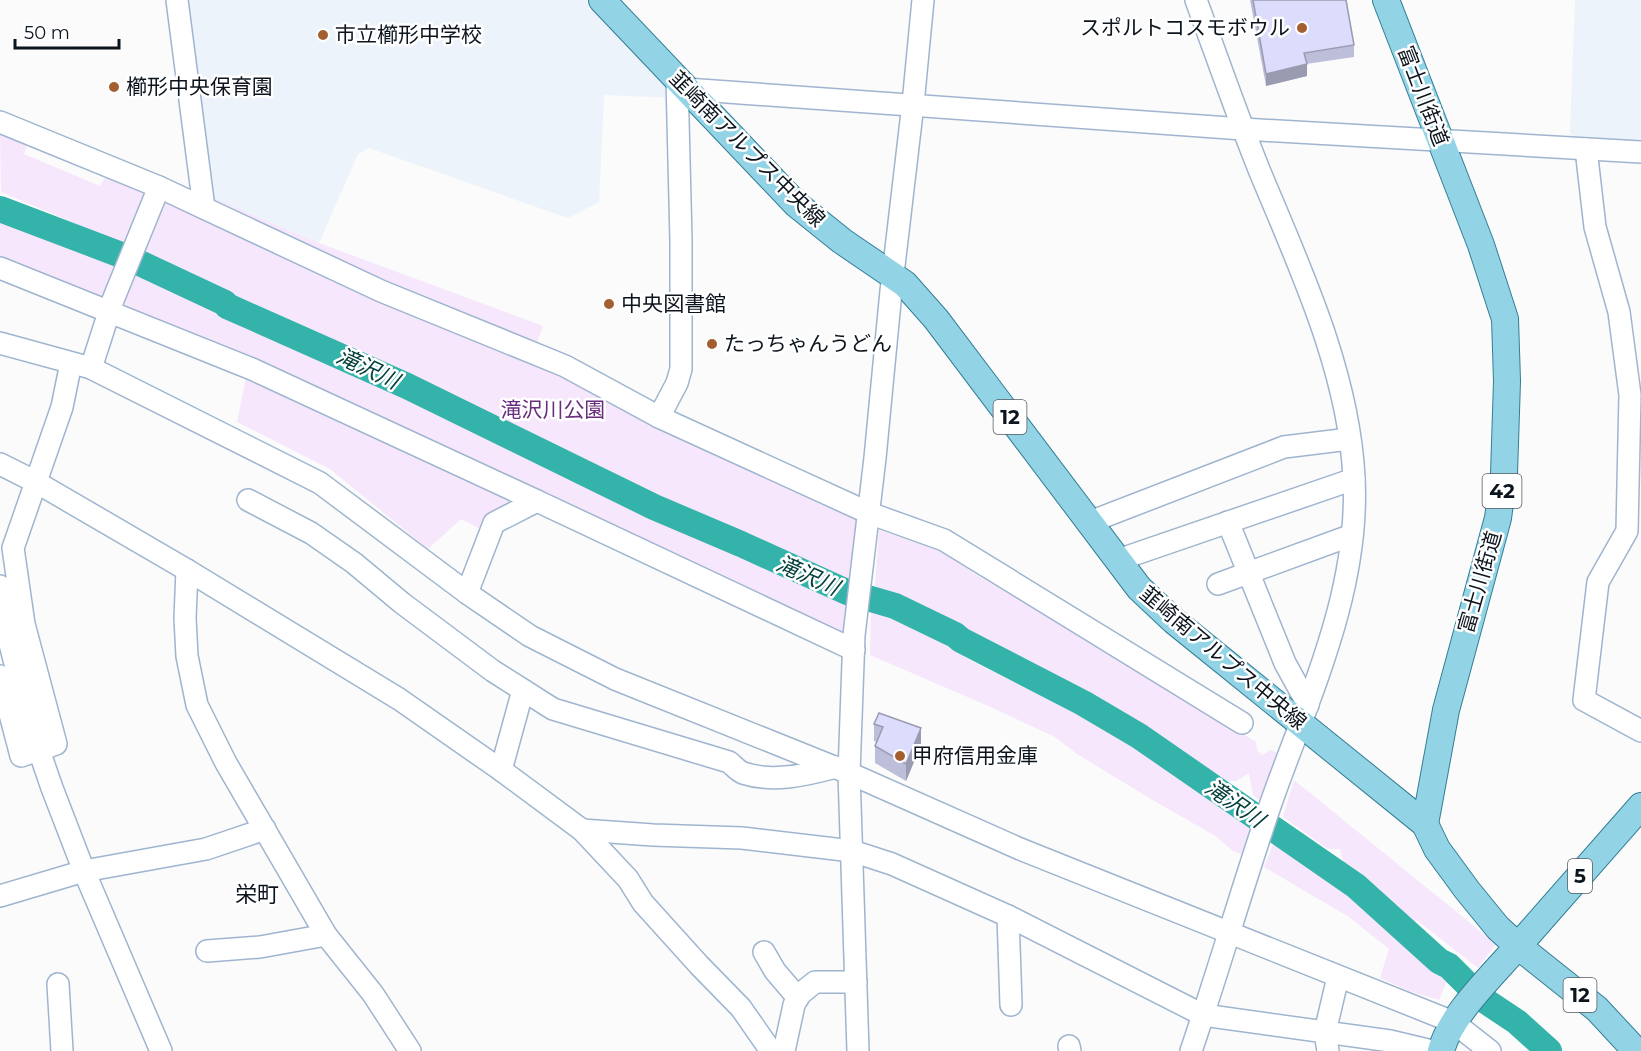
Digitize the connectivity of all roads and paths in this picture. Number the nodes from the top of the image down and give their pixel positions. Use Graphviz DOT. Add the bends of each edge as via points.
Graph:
graph roads {
  1 [pos="177,0"];
  2 [pos="602,0"];
  3 [pos="923,0"];
  4 [pos="1196,0"];
  5 [pos="1386,0"];
  6 [pos="682,84"];
  7 [pos="913,104"];
  8 [pos="0,122"];
  9 [pos="1243,129"];
  10 [pos="1441,142"];
  11 [pos="1586,149"];
  12 [pos="1641,152"];
  13 [pos="155,196"];
  14 [pos="204,208"];
  15 [pos="0,268"];
  16 [pos="892,275"];
  17 [pos="112,306"];
  18 [pos="0,343"];
  19 [pos="81,365"];
  20 [pos="659,417"];
  21 [pos="1349,439"];
  22 [pos="0,464"];
  23 [pos="1354,479"];
  24 [pos="36,482"];
  25 [pos="248,500"];
  26 [pos="537,501"];
  27 [pos="869,513"];
  28 [pos="1090,522"];
  29 [pos="1228,522"];
  30 [pos="1352,535"];
  31 [pos="1118,560"];
  32 [pos="187,570"];
  33 [pos="1248,573"];
  34 [pos="1218,584"];
  35 [pos="0,586"];
  36 [pos="467,593"];
  37 [pos="854,642"];
  38 [pos="1,682"];
  39 [pos="523,690"];
  40 [pos="1305,715"];
  41 [pos="1242,723"];
  42 [pos="1641,731"];
  43 [pos="39,751"];
  44 [pos="501,770"];
  45 [pos="842,770"];
  46 [pos="1641,806"];
  47 [pos="1425,824"];
  48 [pos="265,830"];
  49 [pos="582,830"];
  50 [pos="852,851"];
  51 [pos="84,871"];
  52 [pos="0,896"];
  53 [pos="1008,916"];
  54 [pos="1228,933"];
  55 [pos="326,935"];
  56 [pos="207,951"];
  57 [pos="764,952"];
  58 [pos="1513,952"];
  59 [pos="1338,977"];
  60 [pos="856,982"];
  61 [pos="58,984"];
  62 [pos="798,998"];
  63 [pos="1011,1005"];
  64 [pos="1203,1015"];
  65 [pos="1459,1015"];
  66 [pos="1327,1041"];
  67 [pos="62,1051"];
  68 [pos="161,1051"];
  69 [pos="410,1051"];
  70 [pos="771,1051"];
  71 [pos="784,1051"];
  72 [pos="858,1051"];
  73 [pos="1191,1051"];
  74 [pos="1432,1051"];
  75 [pos="1441,1051"];
  76 [pos="1490,1051"];
  77 [pos="1636,1051"];
  1 -- 14 [label="street"];
  2 -- 6 [label="main road, 韮崎南アルプス中央線 / 12"];
  3 -- 7 [label="street"];
  4 -- 9 [label="street"];
  5 -- 10 [label="main road, 富士川街道 / 42"];
  6 -- 7 [label="street"];
  6 -- 16 [label="main road, 韮崎南アルプス中央線 / 12" via="796,204"];
  6 -- 20 [label="street" via="681,369"];
  7 -- 9 [label="street"];
  7 -- 16 [label="street"];
  8 -- 13 [label="street"];
  9 -- 10 [label="street"];
  9 -- 21 [label="street" via="1326,337"];
  10 -- 11 [label="street"];
  10 -- 47 [label="main road, 富士川街道 / 42" via="1505,319 1507,381 1504,474 1498,519 1446,710"];
  11 -- 12 [label="street"];
  11 -- 42 [label="street" via="1595,227 1619,312 1630,395 1627,531 1598,582 1584,700"];
  13 -- 14 [label="street"];
  13 -- 17 [label="street"];
  14 -- 20 [label="street" via="381,291 565,366"];
  15 -- 17 [label="street"];
  16 -- 27 [label="street"];
  16 -- 28 [label="main road, 韮崎南アルプス中央線 / 12" via="936,319"];
  17 -- 19 [label="street"];
  17 -- 26 [label="street"];
  18 -- 19 [label="street"];
  19 -- 24 [label="street"];
  19 -- 36 [label="street" via="320,483"];
  20 -- 27 [label="street"];
  21 -- 23 [label="street"];
  21 -- 28 [label="street" via="1284,447"];
  22 -- 24 [label="street"];
  23 -- 29 [label="street"];
  23 -- 30 [label="street"];
  24 -- 32 [label="street"];
  24 -- 43 [label="street" via="13,548 24,624 56,744"];
  25 -- 39 [label="street" via="311,533"];
  26 -- 36 [label="street" via="494,523"];
  26 -- 37 [label="street"];
  27 -- 37 [label="street"];
  27 -- 41 [label="street" via="944,540"];
  28 -- 31 [label="main road, 韮崎南アルプス中央線 / 12"];
  29 -- 31 [label="street"];
  29 -- 33 [label="street"];
  30 -- 33 [label="street"];
  30 -- 40 [label="street" via="1339,610"];
  31 -- 40 [label="main road, 韮崎南アルプス中央線 / 12" via="1139,588 1174,621"];
  32 -- 44 [label="street" via="399,699"];
  32 -- 48 [label="street" via="187,656 197,705"];
  33 -- 34 [label="street"];
  33 -- 40 [label="street"];
  35 -- 43 [label="street" via="9,640"];
  36 -- 45 [label="street" via="530,636 615,679"];
  37 -- 45 [label="street"];
  38 -- 43 [label="street" via="21,756"];
  39 -- 44 [label="street"];
  39 -- 45 [label="street" via="553,709 729,762 741,772 774,778"];
  40 -- 47 [label="main road, 韮崎南アルプス中央線 / 12"];
  40 -- 54 [label="street"];
  43 -- 51 [label="street"];
  44 -- 49 [label="street"];
  45 -- 50 [label="street"];
  45 -- 54 [label="street" via="1020,849"];
  46 -- 58 [label="main road, 5"];
  47 -- 58 [label="main road" via="1437,849"];
  48 -- 51 [label="street" via="206,849"];
  48 -- 55 [label="street"];
  49 -- 50 [label="street" via="742,838"];
  49 -- 70 [label="street" via="628,879 659,921 741,1008"];
  50 -- 53 [label="street" via="892,864"];
  50 -- 60 [label="street"];
  51 -- 52 [label="street"];
  51 -- 68 [label="street"];
  53 -- 63 [label="street"];
  53 -- 64 [label="street"];
  54 -- 59 [label="street"];
  54 -- 64 [label="street"];
  55 -- 56 [label="street" via="260,947"];
  55 -- 69 [label="street" via="373,994"];
  57 -- 62 [label="street"];
  58 -- 65 [label="main road"];
  58 -- 77 [label="main road, 12" via="1597,1009"];
  59 -- 65 [label="street"];
  59 -- 66 [label="street"];
  60 -- 62 [label="street" via="815,982"];
  60 -- 72 [label="street"];
  61 -- 67 [label="street"];
  62 -- 71 [label="street"];
  64 -- 66 [label="street"];
  64 -- 73 [label="street"];
  65 -- 75 [label="main road" via="1444,1037"];
  65 -- 76 [label="street"];
  66 -- 74 [label="street" via="1390,1041"];
}
